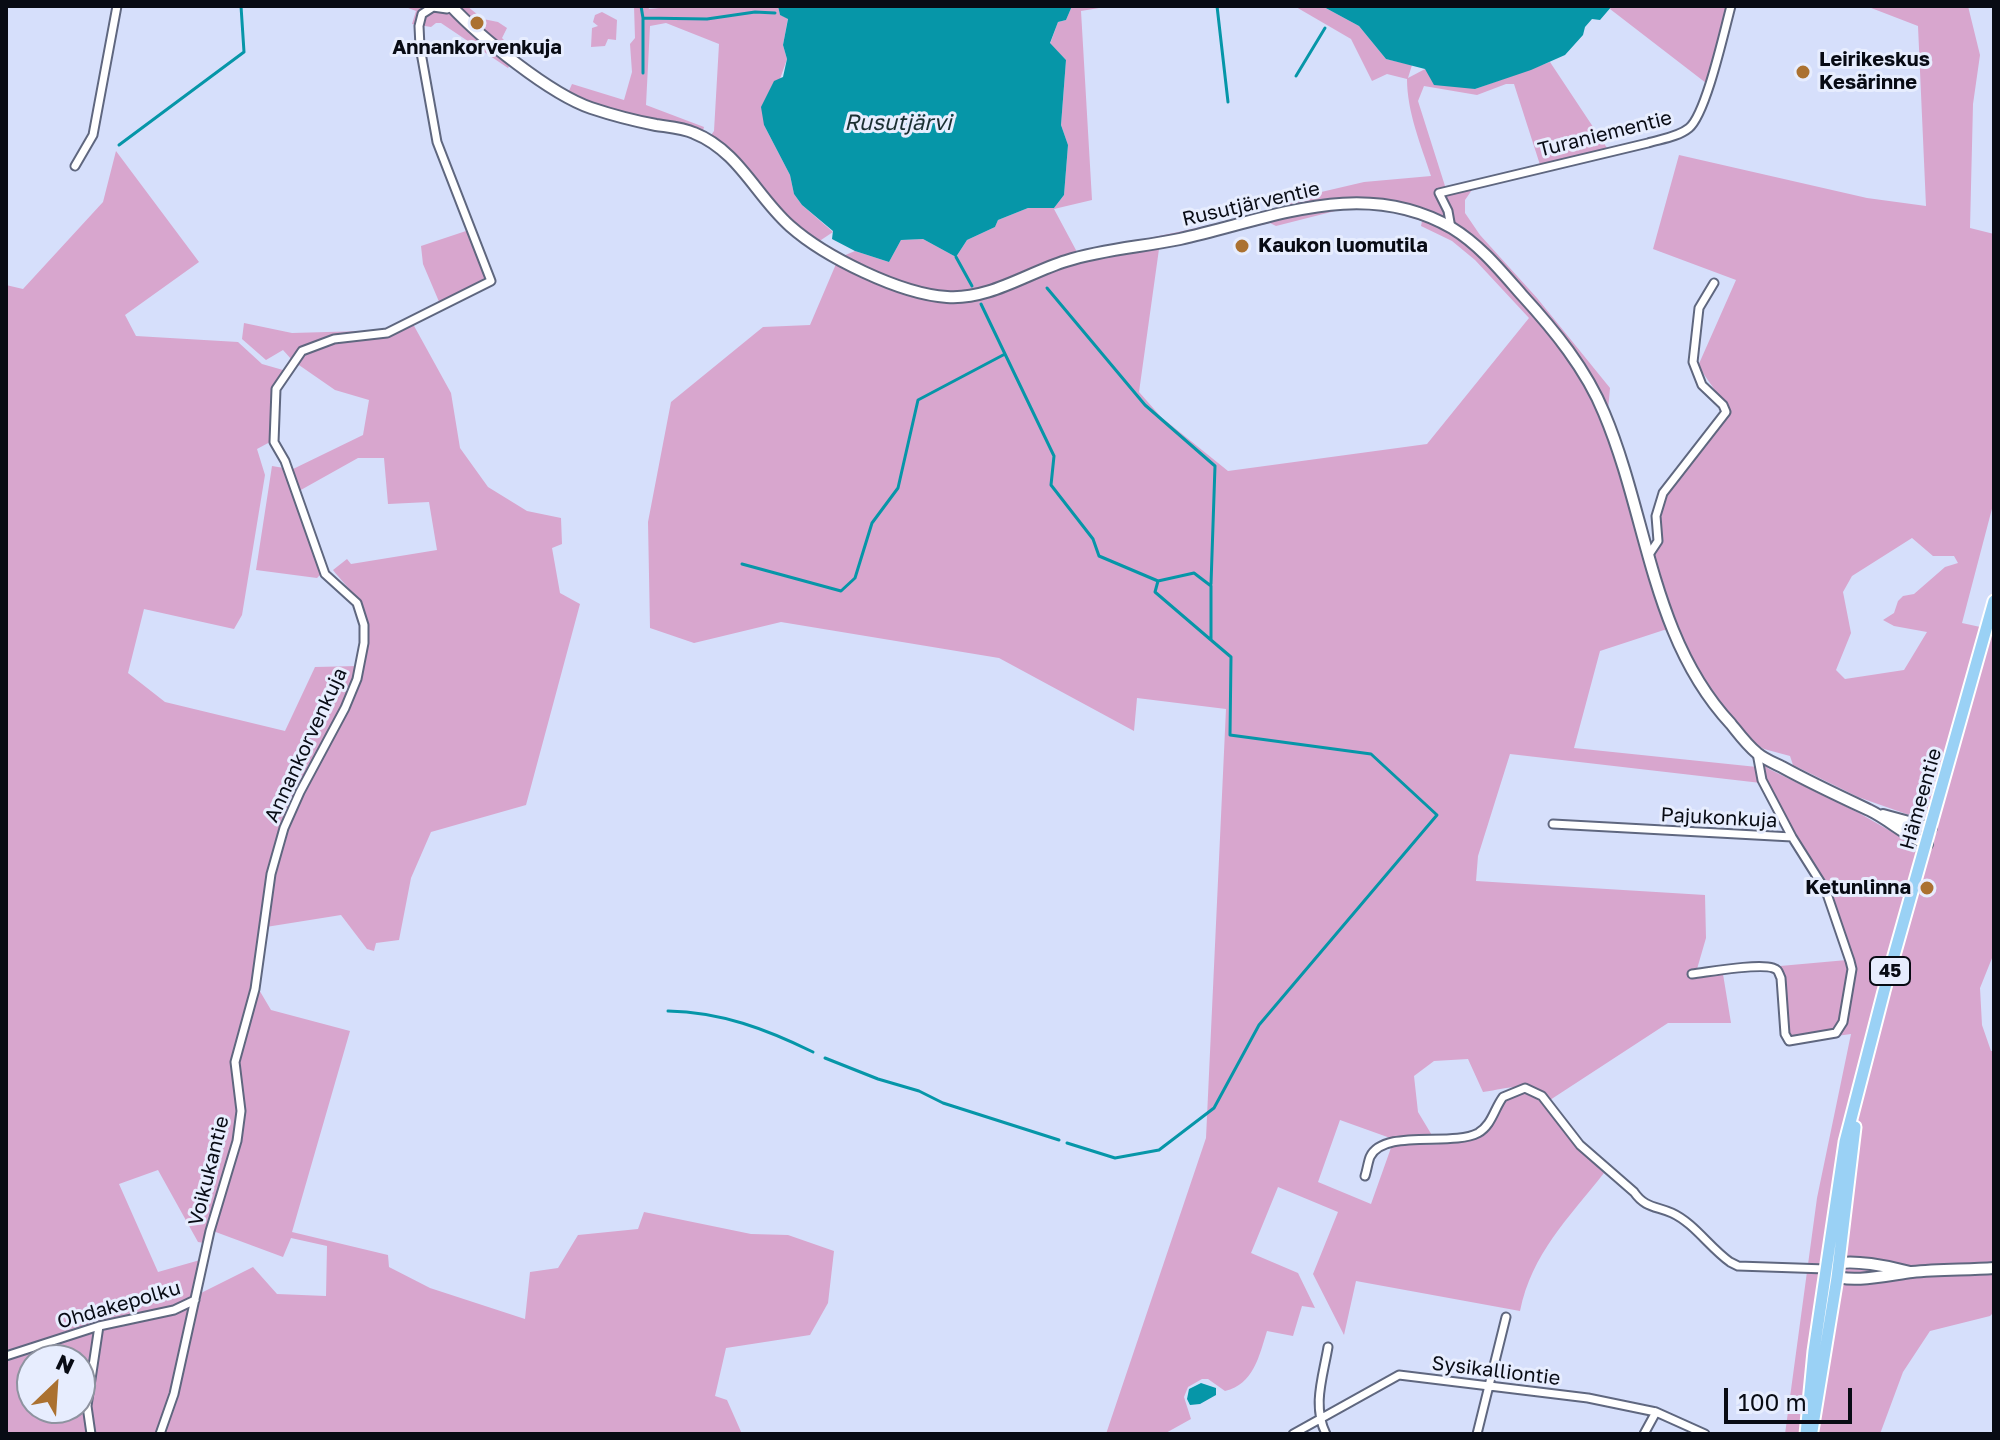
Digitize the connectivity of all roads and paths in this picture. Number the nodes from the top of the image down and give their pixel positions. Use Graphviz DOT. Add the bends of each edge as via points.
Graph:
graph roads {
  1 [pos="117,6"];
  2 [pos="433,6"];
  3 [pos="451,6"];
  4 [pos="1731,6"];
  5 [pos="75,166"];
  6 [pos="1451,228"];
  7 [pos="1714,283"];
  8 [pos="1648,556"];
  9 [pos="1994,601"];
  10 [pos="1757,753"];
  11 [pos="1877,814"];
  12 [pos="1553,824"];
  13 [pos="1931,828"];
  14 [pos="1792,837"];
  15 [pos="1927,844"];
  16 [pos="266,913"];
  17 [pos="1692,974"];
  18 [pos="1858,1099"];
  19 [pos="1365,1176"];
  20 [pos="1839,1263"];
  21 [pos="1994,1268"];
  22 [pos="1826,1269"];
  23 [pos="1910,1272"];
  24 [pos="1837,1278"];
  25 [pos="195,1300"];
  26 [pos="1506,1317"];
  27 [pos="99,1326"];
  28 [pos="1328,1347"];
  29 [pos="6,1356"];
  30 [pos="1489,1385"];
  31 [pos="1656,1412"];
  32 [pos="1319,1420"];
  33 [pos="91,1434"];
  34 [pos="160,1434"];
  35 [pos="1293,1434"];
  36 [pos="1326,1434"];
  37 [pos="1477,1434"];
  38 [pos="1644,1434"];
  39 [pos="1705,1434"];
  40 [pos="1809,1434"];
  1 -- 5 [label="street" via="93,135"];
  2 -- 3 [label="street, Annankorvenkuja"];
  2 -- 16 [label="street, Annankorvenkuja" via="422,14 419,26 437,142 491,281 387,333 334,339 302,351 276,389 274,442 325,574 357,603 364,625 357,679 284,828"];
  3 -- 6 [label="main road, Rusutjärventie" via="503,53 571,99 618,116 692,132 726,150 790,226 844,263 942,297 986,293 1086,255 1185,238 1330,203 1388,205"];
  4 -- 6 [label="street, Turaniementie" via="1708,91 1692,126 1648,143 1439,193"];
  6 -- 8 [label="main road, Rusutjärventie" via="1491,261 1587,378 1624,471"];
  7 -- 8 [label="street" via="1699,308 1693,362 1702,385 1726,412 1663,493 1656,516 1658,541"];
  8 -- 10 [label="main road, Rusutjärventie" via="1681,651 1716,709"];
  9 -- 13 [label="main road, Hämeentie / 45"];
  10 -- 11 [label="main road, Rusutjärventie"];
  10 -- 14 [label="street, Pajukonkuja" via="1762,780"];
  11 -- 13 [label="main road, Rusutjärventie"];
  11 -- 15 [label="main road, Rusutjärventie"];
  12 -- 14 [label="street, Pajukonkuja"];
  13 -- 15 [label="main road, Hämeentie / 45"];
  14 -- 17 [label="street" via="1826,891 1852,969 1843,1022 1836,1033 1789,1041 1781,978 1773,968"];
  15 -- 18 [label="main road, Hämeentie / 45"];
  16 -- 25 [label="street, Voikukantie" via="255,989 235,1062 241,1111 237,1141"];
  18 -- 20 [label="main road, Hämeentie / 45"];
  18 -- 22 [label="main road, Hämeentie / 45" via="1845,1142"];
  19 -- 22 [label="street" via="1379,1147 1476,1134 1488,1126 1503,1097 1525,1088 1542,1096 1580,1145 1639,1200 1680,1217 1730,1262"];
  20 -- 22 [label="main road"];
  20 -- 23 [label="main road"];
  20 -- 24 [label="main road, Hämeentie / 45"];
  21 -- 23 [label="main road"];
  22 -- 24 [label="main road"];
  22 -- 40 [label="main road, Hämeentie / 45"];
  23 -- 24 [label="main road"];
  24 -- 40 [label="main road, Hämeentie / 45"];
  25 -- 27 [label="street, Ohdakepolku" via="174,1310"];
  25 -- 34 [label="street, Voikukantie"];
  26 -- 30 [label="street"];
  27 -- 29 [label="street, Ohdakepolku"];
  27 -- 33 [label="street" via="87,1406"];
  28 -- 32 [label="street"];
  30 -- 31 [label="street, Sysikalliontie"];
  30 -- 32 [label="street, Sysikalliontie" via="1399,1375"];
  30 -- 37 [label="street"];
  31 -- 38 [label="street"];
  31 -- 39 [label="street, Sysikalliontie"];
  32 -- 35 [label="street, Sysikalliontie"];
  32 -- 36 [label="street"];
}
